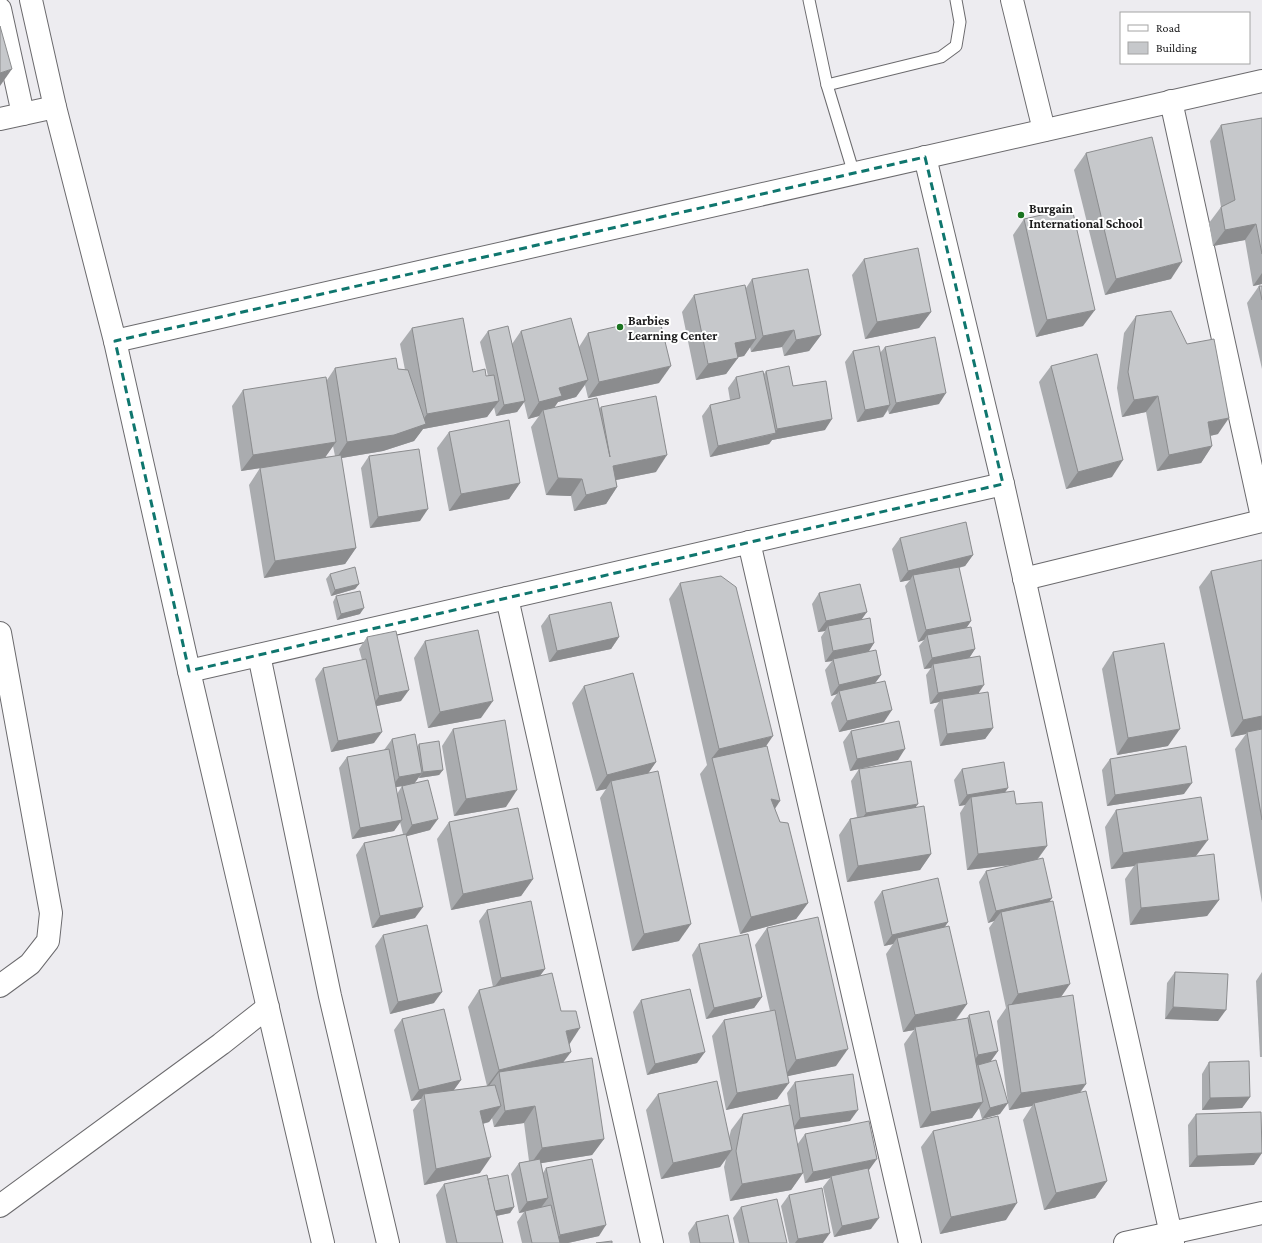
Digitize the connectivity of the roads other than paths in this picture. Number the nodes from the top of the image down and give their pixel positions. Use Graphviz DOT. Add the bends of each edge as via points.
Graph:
graph roads {
  1 [pos="31,0"];
  2 [pos="810,0"];
  3 [pos="956,0"];
  4 [pos="1012,0"];
  5 [pos="0,8"];
  6 [pos="1262,81"];
  7 [pos="827,85"];
  8 [pos="1171,101"];
  9 [pos="55,107"];
  10 [pos="23,114"];
  11 [pos="0,119"];
  12 [pos="1044,130"];
  13 [pos="925,157"];
  14 [pos="854,174"];
  15 [pos="115,341"];
  16 [pos="1003,484"];
  17 [pos="1262,517"];
  18 [pos="1262,521"];
  19 [pos="749,542"];
  20 [pos="1024,579"];
  21 [pos="507,598"];
  22 [pos="0,633"];
  23 [pos="259,655"];
  24 [pos="189,671"];
  25 [pos="0,986"];
  26 [pos="268,1007"];
  27 [pos="0,1206"];
  28 [pos="1262,1213"];
  29 [pos="1172,1238"];
  30 [pos="323,1243"];
  31 [pos="388,1243"];
  32 [pos="652,1243"];
  33 [pos="910,1243"];
  34 [pos="1125,1243"];
  1 -- 9 [label="street"];
  2 -- 7 [label="lane"];
  3 -- 7 [label="lane" via="960,22 956,46 941,57"];
  4 -- 12 [label="street"];
  5 -- 10 [label="street"];
  6 -- 8 [label="street"];
  7 -- 14 [label="lane"];
  8 -- 12 [label="street"];
  8 -- 17 [label="street"];
  9 -- 10 [label="street"];
  9 -- 15 [label="street"];
  10 -- 11 [label="street"];
  12 -- 13 [label="street"];
  13 -- 14 [label="street"];
  13 -- 16 [label="street"];
  14 -- 15 [label="street"];
  15 -- 24 [label="street"];
  16 -- 19 [label="street"];
  16 -- 20 [label="street"];
  18 -- 20 [label="street"];
  19 -- 21 [label="street"];
  19 -- 33 [label="street"];
  20 -- 29 [label="street"];
  21 -- 23 [label="street"];
  21 -- 32 [label="street"];
  22 -- 25 [label="street" via="51,913 48,942 30,964"];
  23 -- 24 [label="street"];
  23 -- 31 [label="street" via="330,996"];
  24 -- 26 [label="street"];
  26 -- 27 [label="street"];
  26 -- 30 [label="street"];
  28 -- 29 [label="street"];
  29 -- 34 [label="street"];
}
